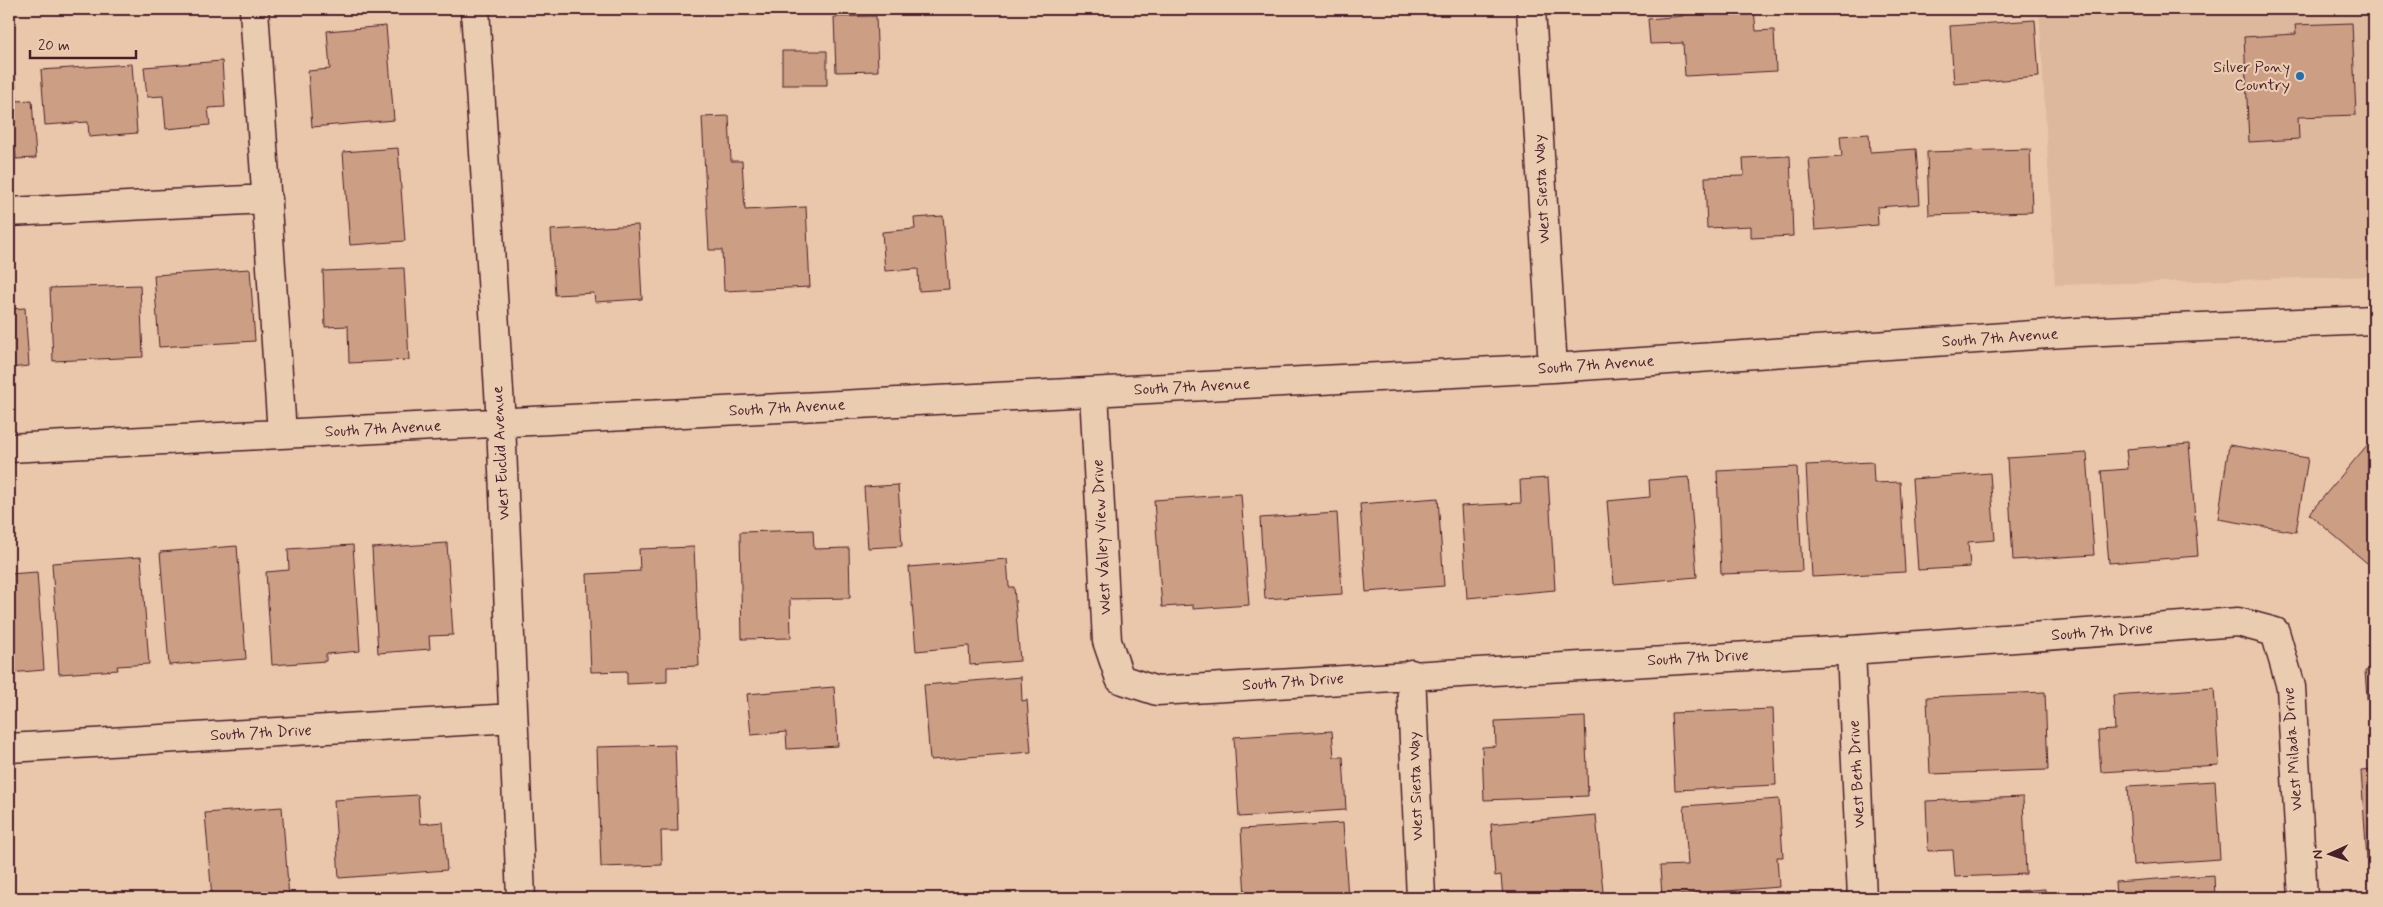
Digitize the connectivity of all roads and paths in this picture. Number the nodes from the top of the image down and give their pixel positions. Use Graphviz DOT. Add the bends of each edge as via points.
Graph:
graph roads {
  1 [pos="254,9"];
  2 [pos="475,9"];
  3 [pos="1532,9"];
  4 [pos="268,199"];
  5 [pos="9,212"];
  6 [pos="2374,320"];
  7 [pos="1553,368"];
  8 [pos="1094,392"];
  9 [pos="501,423"];
  10 [pos="282,434"];
  11 [pos="9,448"];
  12 [pos="2275,632"];
  13 [pos="1851,650"];
  14 [pos="1411,674"];
  15 [pos="1120,679"];
  16 [pos="513,718"];
  17 [pos="9,748"];
  18 [pos="521,898"];
  19 [pos="1421,898"];
  20 [pos="1862,898"];
  21 [pos="2303,898"];
  1 -- 4 [label="street"];
  2 -- 9 [label="street, West Euclid Avenue"];
  3 -- 7 [label="street, West Siesta Way"];
  4 -- 5 [label="street"];
  4 -- 10 [label="street"];
  6 -- 7 [label="street, South 7th Avenue" via="2078,332"];
  7 -- 8 [label="street, South 7th Avenue"];
  8 -- 9 [label="street, South 7th Avenue"];
  8 -- 15 [label="street, West Valley View Drive" via="1107,641"];
  9 -- 10 [label="street, South 7th Avenue"];
  9 -- 16 [label="street, West Euclid Avenue"];
  10 -- 11 [label="street, South 7th Avenue"];
  12 -- 13 [label="street, South 7th Drive" via="2238,622"];
  12 -- 21 [label="street, West Milada Drive" via="2291,687"];
  13 -- 14 [label="street, South 7th Drive"];
  13 -- 20 [label="street, West Beth Drive"];
  14 -- 15 [label="street, South 7th Drive" via="1157,691"];
  14 -- 19 [label="street, West Siesta Way"];
  16 -- 17 [label="street, South 7th Drive"];
  16 -- 18 [label="street, West Euclid Avenue"];
}
